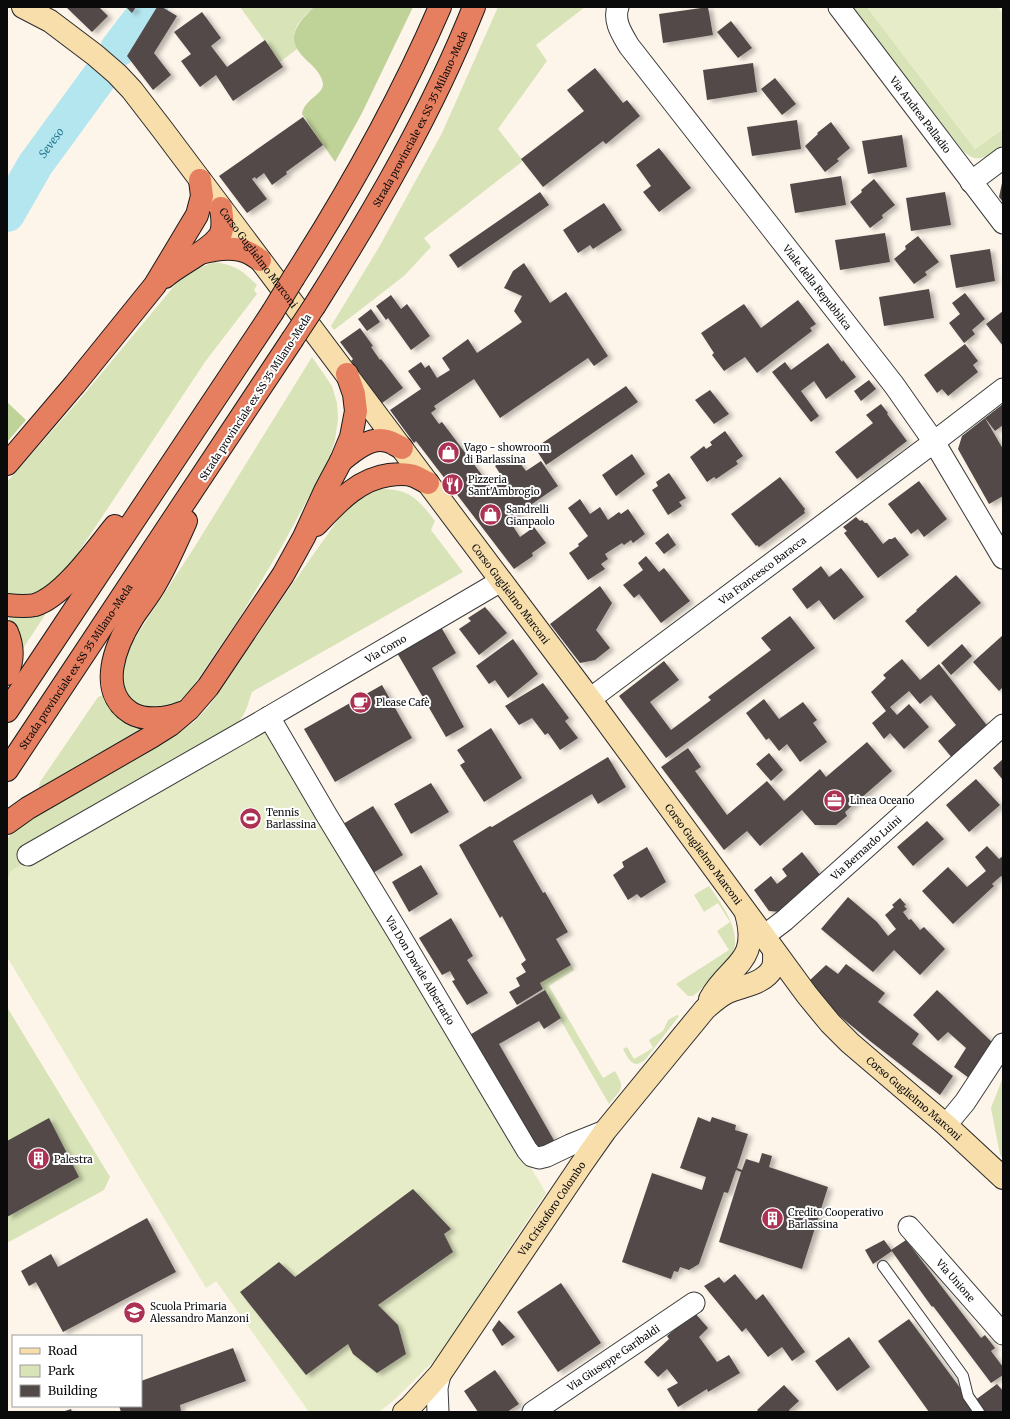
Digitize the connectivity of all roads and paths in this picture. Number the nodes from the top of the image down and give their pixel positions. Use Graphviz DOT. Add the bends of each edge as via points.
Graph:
graph roads {
  1 [pos="440,7"];
  2 [pos="474,7"];
  3 [pos="839,7"];
  4 [pos="31,10"];
  5 [pos="618,17"];
  6 [pos="1003,158"];
  7 [pos="200,180"];
  8 [pos="971,182"];
  9 [pos="227,219"];
  10 [pos="1003,222"];
  11 [pos="188,232"];
  12 [pos="200,253"];
  13 [pos="260,260"];
  14 [pos="155,285"];
  15 [pos="347,374"];
  16 [pos="1003,390"];
  17 [pos="395,441"];
  18 [pos="934,442"];
  19 [pos="176,455"];
  20 [pos="341,461"];
  21 [pos="7,464"];
  22 [pos="204,474"];
  23 [pos="378,476"];
  24 [pos="428,483"];
  25 [pos="304,537"];
  26 [pos="1003,558"];
  27 [pos="501,581"];
  28 [pos="7,605"];
  29 [pos="7,632"];
  30 [pos="7,674"];
  31 [pos="590,699"];
  32 [pos="189,709"];
  33 [pos="7,711"];
  34 [pos="270,717"];
  35 [pos="1003,726"];
  36 [pos="7,770"];
  37 [pos="7,823"];
  38 [pos="28,854"];
  39 [pos="746,912"];
  40 [pos="773,951"];
  41 [pos="737,966"];
  42 [pos="747,985"];
  43 [pos="807,995"];
  44 [pos="705,1009"];
  45 [pos="1003,1044"];
  46 [pos="946,1125"];
  47 [pos="605,1131"];
  48 [pos="1003,1178"];
  49 [pos="908,1227"];
  50 [pos="883,1266"];
  51 [pos="694,1303"];
  52 [pos="1003,1334"];
  53 [pos="440,1374"];
  54 [pos="404,1412"];
  55 [pos="438,1412"];
  56 [pos="533,1412"];
  57 [pos="979,1412"];
  1 -- 19 [label="highway, bridge" via="370,151 327,226"];
  2 -- 22 [label="highway, Strada provinciale ex SS 35 Milano-Meda, bridge" via="430,106 365,225"];
  3 -- 8 [label="street, Via Andrea Palladio"];
  4 -- 7 [label="street, Corso Guglielmo Marconi" via="50,21 117,74"];
  5 -- 18 [label="street, Viale della Repubblica" via="629,46 894,385"];
  6 -- 8 [label="street"];
  7 -- 9 [label="street, Corso Guglielmo Marconi"];
  7 -- 11 [label="highway" via="202,196 198,216"];
  8 -- 10 [label="street, Via Andrea Palladio"];
  9 -- 11 [label="highway" via="207,220"];
  9 -- 12 [label="highway" via="220,235"];
  9 -- 13 [label="street, Corso Guglielmo Marconi"];
  11 -- 14 [label="highway"];
  12 -- 13 [label="highway" via="239,250"];
  12 -- 14 [label="highway"];
  13 -- 15 [label="street, Corso Guglielmo Marconi"];
  14 -- 21 [label="highway"];
  15 -- 17 [label="street, Corso Guglielmo Marconi"];
  15 -- 20 [label="highway" via="354,394 356,411 351,437"];
  16 -- 18 [label="street"];
  17 -- 20 [label="highway" via="375,441 364,445"];
  17 -- 23 [label="highway" via="390,463"];
  17 -- 24 [label="street, Corso Guglielmo Marconi"];
  18 -- 26 [label="street, Viale della Repubblica"];
  18 -- 31 [label="street, Via Francesco Baracca"];
  19 -- 28 [label="highway" via="63,587 49,598 35,604 19,607"];
  19 -- 33 [label="highway"];
  20 -- 25 [label="highway"];
  22 -- 32 [label="highway" via="188,516 157,582 132,618 118,645 111,676 118,700 134,715 150,718 169,717"];
  22 -- 36 [label="highway, Strada provinciale ex SS 35 Milano-Meda"];
  23 -- 24 [label="highway" via="400,473"];
  23 -- 25 [label="highway" via="360,484 336,503"];
  24 -- 27 [label="street, Corso Guglielmo Marconi"];
  25 -- 32 [label="highway" via="283,575 241,639 208,687"];
  27 -- 31 [label="street, Corso Guglielmo Marconi"];
  27 -- 34 [label="street, Via Como"];
  29 -- 30 [label="highway" via="11,654"];
  31 -- 39 [label="street, Corso Guglielmo Marconi"];
  32 -- 37 [label="highway" via="151,737 28,808"];
  34 -- 38 [label="street, Via Como"];
  34 -- 47 [label="street, Via Don Davide Albertario" via="527,1150 532,1156 539,1158"];
  35 -- 40 [label="street, Via Bernardo Luini" via="785,920"];
  39 -- 40 [label="street, Corso Guglielmo Marconi"];
  39 -- 41 [label="street, Via Cristoforo Colombo" via="750,938 744,958"];
  40 -- 41 [label="street, Via Cristoforo Colombo"];
  40 -- 42 [label="street, Via Cristoforo Colombo" via="772,970 759,981"];
  40 -- 43 [label="street, Corso Guglielmo Marconi"];
  41 -- 44 [label="street, Via Cristoforo Colombo" via="720,984"];
  42 -- 43 [label="street, Via Cristoforo Colombo" via="790,988"];
  42 -- 44 [label="street, Via Cristoforo Colombo" via="726,993"];
  43 -- 46 [label="street, Corso Guglielmo Marconi" via="850,1043"];
  44 -- 47 [label="street, Via Cristoforo Colombo"];
  45 -- 46 [label="street" via="966,1102"];
  46 -- 48 [label="street, Corso Guglielmo Marconi"];
  47 -- 53 [label="street, Via Cristoforo Colombo"];
  49 -- 52 [label="street, Via Unione"];
  50 -- 57 [label="lane" via="958,1369 968,1396"];
  51 -- 56 [label="street, Via Giuseppe Garibaldi"];
  53 -- 54 [label="street, Via Cristoforo Colombo"];
  53 -- 55 [label="street" via="437,1388"];
}
